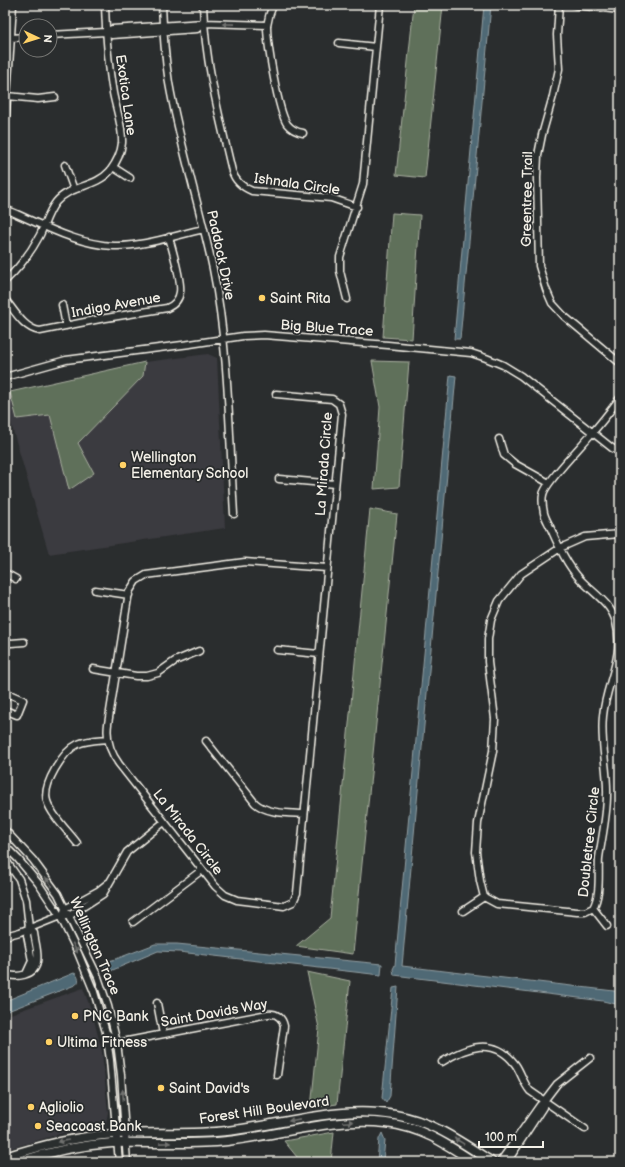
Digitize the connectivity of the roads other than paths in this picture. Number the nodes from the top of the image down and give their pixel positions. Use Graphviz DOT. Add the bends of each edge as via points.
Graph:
graph roads {
  1 [pos="12,5"];
  2 [pos="105,5"];
  3 [pos="162,5"];
  4 [pos="204,5"];
  5 [pos="273,5"];
  6 [pos="380,5"];
  7 [pos="559,5"];
  8 [pos="575,5"];
  9 [pos="620,10"];
  10 [pos="204,23"];
  11 [pos="267,25"];
  12 [pos="163,29"];
  13 [pos="106,32"];
  14 [pos="58,35"];
  15 [pos="11,38"];
  16 [pos="18,38"];
  17 [pos="339,43"];
  18 [pos="376,47"];
  19 [pos="7,96"];
  20 [pos="55,97"];
  21 [pos="5,129"];
  22 [pos="303,133"];
  23 [pos="65,165"];
  24 [pos="113,167"];
  25 [pos="130,178"];
  26 [pos="74,190"];
  27 [pos="357,207"];
  28 [pos="5,209"];
  29 [pos="44,226"];
  30 [pos="204,229"];
  31 [pos="169,237"];
  32 [pos="5,281"];
  33 [pos="5,299"];
  34 [pos="347,299"];
  35 [pos="62,306"];
  36 [pos="66,326"];
  37 [pos="223,340"];
  38 [pos="188,345"];
  39 [pos="224,350"];
  40 [pos="620,363"];
  41 [pos="5,377"];
  42 [pos="276,394"];
  43 [pos="620,398"];
  44 [pos="593,433"];
  45 [pos="499,439"];
  46 [pos="620,452"];
  47 [pos="279,479"];
  48 [pos="550,483"];
  49 [pos="335,484"];
  50 [pos="234,514"];
  51 [pos="620,534"];
  52 [pos="560,548"];
  53 [pos="328,568"];
  54 [pos="5,573"];
  55 [pos="16,579"];
  56 [pos="95,590"];
  57 [pos="128,595"];
  58 [pos="5,641"];
  59 [pos="24,642"];
  60 [pos="277,650"];
  61 [pos="199,651"];
  62 [pos="319,654"];
  63 [pos="93,669"];
  64 [pos="116,673"];
  65 [pos="5,699"];
  66 [pos="5,710"];
  67 [pos="108,739"];
  68 [pos="206,740"];
  69 [pos="304,814"];
  70 [pos="164,822"];
  71 [pos="5,830"];
  72 [pos="77,843"];
  73 [pos="5,846"];
  74 [pos="5,859"];
  75 [pos="202,870"];
  76 [pos="110,881"];
  77 [pos="484,897"];
  78 [pos="593,908"];
  79 [pos="65,910"];
  80 [pos="463,911"];
  81 [pos="60,916"];
  82 [pos="69,916"];
  83 [pos="133,922"];
  84 [pos="607,926"];
  85 [pos="29,928"];
  86 [pos="5,936"];
  87 [pos="5,974"];
  88 [pos="158,1003"];
  89 [pos="106,1032"];
  90 [pos="164,1034"];
  91 [pos="117,1043"];
  92 [pos="590,1058"];
  93 [pos="442,1062"];
  94 [pos="277,1075"];
  95 [pos="544,1102"];
  96 [pos="585,1129"];
  97 [pos="209,1132"];
  98 [pos="116,1134"];
  99 [pos="126,1134"];
  100 [pos="522,1135"];
  101 [pos="226,1141"];
  102 [pos="117,1143"];
  103 [pos="126,1143"];
  104 [pos="5,1157"];
  105 [pos="18,1162"];
  106 [pos="119,1162"];
  107 [pos="127,1162"];
  108 [pos="474,1162"];
  109 [pos="492,1162"];
  110 [pos="500,1162"];
  111 [pos="507,1162"];
  1 -- 15 [label="street"];
  2 -- 13 [label="street, Exotica Lane"];
  3 -- 12 [label="street, Paddock Drive"];
  4 -- 10 [label="street, Ishnala Circle"];
  5 -- 11 [label="street"];
  6 -- 18 [label="street, Ishnala Circle"];
  7 -- 40 [label="street, Greentree Trail" via="559,69 538,155 539,266 552,303"];
  8 -- 9 [label="street"];
  11 -- 10 [label="street, one-way"];
  10 -- 12 [label="street"];
  10 -- 27 [label="street, Ishnala Circle" via="213,91 232,171 238,182 252,191 331,198"];
  11 -- 22 [label="street" via="273,72 284,116 292,128"];
  12 -- 13 [label="street" via="112,29"];
  12 -- 30 [label="street, Paddock Drive" via="172,98"];
  13 -- 14 [label="street"];
  13 -- 24 [label="street, Exotica Lane" via="122,137 120,151"];
  15 -- 16 [label="street"];
  15 -- 19 [label="street"];
  17 -- 18 [label="street"];
  18 -- 27 [label="street, Ishnala Circle" via="364,175"];
  19 -- 20 [label="street" via="38,99"];
  19 -- 21 [label="street"];
  23 -- 26 [label="street"];
  24 -- 25 [label="street"];
  24 -- 26 [label="street, Exotica Lane" via="97,182"];
  26 -- 29 [label="street, Exotica Lane" via="64,194 55,203"];
  27 -- 34 [label="street" via="340,257 340,270"];
  28 -- 29 [label="street"];
  29 -- 31 [label="street" via="78,240 102,245 126,246"];
  29 -- 32 [label="street, Exotica Lane" via="27,256"];
  30 -- 31 [label="street"];
  30 -- 37 [label="street, Paddock Drive" via="217,292"];
  31 -- 36 [label="street, Indigo Avenue" via="180,288 179,298 173,305 164,309"];
  33 -- 36 [label="street, Indigo Avenue" via="33,330 43,331"];
  35 -- 36 [label="street"];
  37 -- 38 [label="street, Big Blue Trace"];
  37 -- 39 [label="street, Paddock Drive"];
  37 -- 44 [label="street, Big Blue Trace" via="264,335 471,354 503,365 521,376"];
  38 -- 39 [label="street" via="217,345"];
  38 -- 41 [label="street, Big Blue Trace" via="66,360"];
  39 -- 50 [label="street, Paddock Drive"];
  42 -- 49 [label="street, La Mirada Circle" via="332,399 339,404 342,414"];
  43 -- 44 [label="street"];
  44 -- 46 [label="street, Big Blue Trace"];
  44 -- 48 [label="street"];
  45 -- 48 [label="street" via="504,454 515,464"];
  47 -- 49 [label="street"];
  48 -- 52 [label="street, Doubletree Circle" via="543,493 544,512"];
  49 -- 53 [label="street, La Mirada Circle"];
  51 -- 52 [label="street" via="585,537"];
  52 -- 77 [label="street" via="521,574 499,601 491,620 488,662 494,719 493,751 478,823 476,852"];
  52 -- 78 [label="street, Doubletree Circle" via="579,579 606,604 616,620 620,634 620,651 602,718 607,794 598,897"];
  53 -- 57 [label="street, La Mirada Circle" via="258,562 227,563 146,575 136,581"];
  53 -- 62 [label="street, La Mirada Circle"];
  54 -- 55 [label="street"];
  56 -- 57 [label="street"];
  57 -- 64 [label="street, La Mirada Circle"];
  58 -- 59 [label="street"];
  60 -- 62 [label="street"];
  61 -- 64 [label="street" via="184,656 151,676"];
  62 -- 69 [label="street, La Mirada Circle"];
  63 -- 64 [label="street"];
  64 -- 67 [label="street, La Mirada Circle"];
  65 -- 66 [label="street" via="7,693 23,700 17,715"];
  67 -- 70 [label="street, La Mirada Circle" via="115,758"];
  67 -- 72 [label="street" via="82,743 70,749 48,784 46,794 49,807"];
  68 -- 69 [label="street" via="260,807"];
  69 -- 75 [label="street, La Mirada Circle" via="297,893 290,904 284,906 231,898"];
  70 -- 75 [label="street, La Mirada Circle"];
  70 -- 76 [label="street" via="127,852"];
  79 -- 71 [label="street, Wellington Trace, one-way" via="58,894 33,860"];
  73 -- 81 [label="street, Wellington Trace" via="38,883"];
  74 -- 85 [label="street" via="22,885"];
  75 -- 83 [label="street"];
  76 -- 79 [label="street"];
  76 -- 82 [label="street" via="103,894"];
  77 -- 78 [label="street, Doubletree Circle" via="497,904 577,912"];
  77 -- 80 [label="street"];
  78 -- 84 [label="street"];
  79 -- 81 [label="street"];
  79 -- 82 [label="street, Wellington Trace"];
  81 -- 82 [label="street"];
  81 -- 85 [label="street"];
  81 -- 89 [label="street, Wellington Trace, one-way" via="94,992"];
  82 -- 91 [label="street, Wellington Trace" via="98,977"];
  85 -- 86 [label="street"];
  85 -- 87 [label="street" via="34,933 37,962 34,968 17,977"];
  88 -- 90 [label="street"];
  89 -- 91 [label="street"];
  89 -- 98 [label="street, Wellington Trace"];
  90 -- 91 [label="street, Saint Davids Way"];
  90 -- 94 [label="street, Saint Davids Way" via="274,1014 282,1020 284,1026"];
  99 -- 91 [label="street, Wellington Trace, one-way"];
  92 -- 95 [label="street" via="557,1084"];
  93 -- 95 [label="street" via="472,1047 496,1049 510,1059 530,1091"];
  95 -- 96 [label="street"];
  95 -- 100 [label="street"];
  97 -- 99 [label="main road, Forest Hill Boulevard"];
  97 -- 101 [label="main road"];
  109 -- 97 [label="main road, Forest Hill Boulevard, one-way" via="430,1125 406,1117 385,1114 328,1114 245,1129"];
  98 -- 99 [label="main road, Forest Hill Boulevard"];
  98 -- 102 [label="street, Wellington Trace"];
  98 -- 104 [label="main road, Forest Hill Boulevard, one-way" via="57,1142"];
  99 -- 103 [label="street, Wellington Trace"];
  100 -- 110 [label="street"];
  100 -- 111 [label="street"];
  103 -- 101 [label="main road, Forest Hill Boulevard, one-way"];
  101 -- 108 [label="main road, Forest Hill Boulevard, one-way" via="330,1124 381,1123 427,1134 441,1140"];
  102 -- 103 [label="main road, Forest Hill Boulevard"];
  102 -- 105 [label="main road, Forest Hill Boulevard" via="47,1153"];
  102 -- 106 [label="street, Wellington Trace"];
  103 -- 107 [label="street, Wellington Trace"];
}
